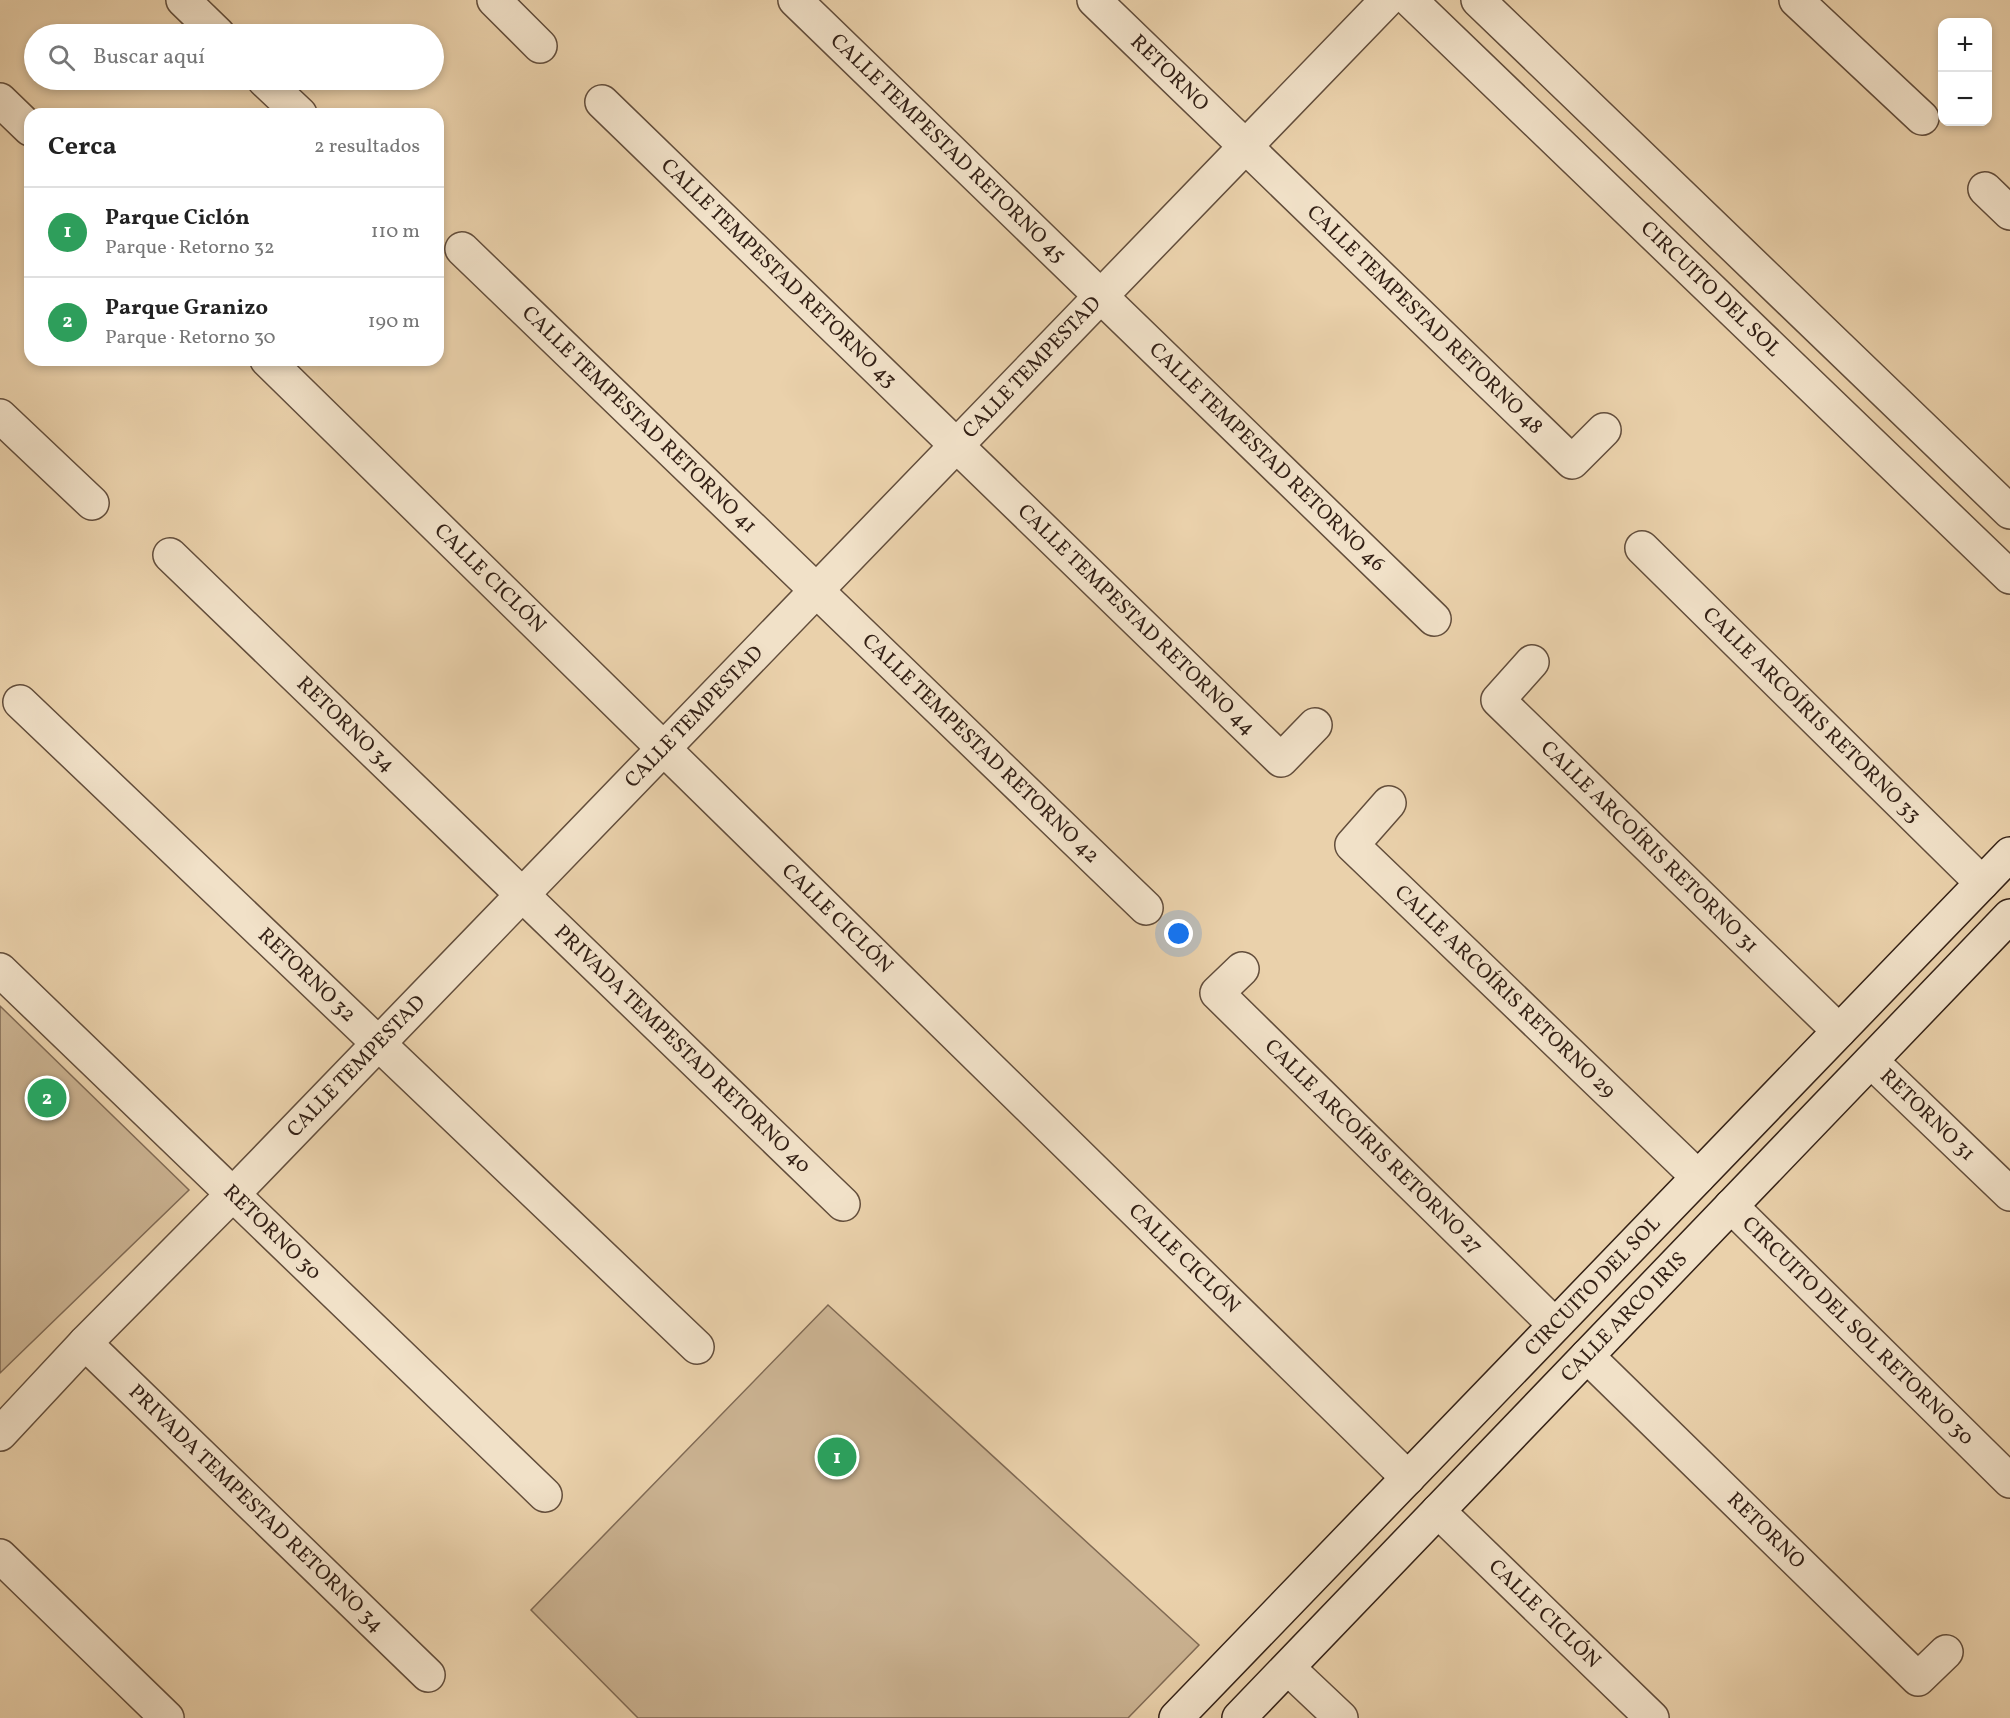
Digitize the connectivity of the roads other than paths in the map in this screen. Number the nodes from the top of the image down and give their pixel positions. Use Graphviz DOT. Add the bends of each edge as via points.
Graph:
graph roads {
  1 [pos="183,0"];
  2 [pos="494,0"];
  3 [pos="795,0"];
  4 [pos="1094,0"];
  5 [pos="1387,0"];
  6 [pos="1410,0"];
  7 [pos="1478,0"];
  8 [pos="1796,0"];
  9 [pos="208,24"];
  10 [pos="540,46"];
  11 [pos="275,90"];
  12 [pos="0,100"];
  13 [pos="602,102"];
  14 [pos="294,108"];
  15 [pos="1922,118"];
  16 [pos="24,123"];
  17 [pos="1244,147"];
  18 [pos="1985,189"];
  19 [pos="2010,213"];
  20 [pos="462,249"];
  21 [pos="1100,296"];
  22 [pos="273,366"];
  23 [pos="0,416"];
  24 [pos="1604,430"];
  25 [pos="957,445"];
  26 [pos="92,502"];
  27 [pos="2010,512"];
  28 [pos="1642,548"];
  29 [pos="170,555"];
  30 [pos="2010,577"];
  31 [pos="816,590"];
  32 [pos="1434,619"];
  33 [pos="1532,662"];
  34 [pos="20,702"];
  35 [pos="1315,725"];
  36 [pos="664,747"];
  37 [pos="1389,803"];
  38 [pos="2010,854"];
  39 [pos="1982,883"];
  40 [pos="522,894"];
  41 [pos="1146,908"];
  42 [pos="2010,916"];
  43 [pos="1242,969"];
  44 [pos="0,970"];
  45 [pos="1839,1031"];
  46 [pos="378,1043"];
  47 [pos="1871,1061"];
  48 [pos="1698,1177"];
  49 [pos="233,1194"];
  50 [pos="2010,1194"];
  51 [pos="843,1203"];
  52 [pos="1731,1206"];
  53 [pos="1555,1324"];
  54 [pos="85,1343"];
  55 [pos="697,1347"];
  56 [pos="1587,1356"];
  57 [pos="0,1434"];
  58 [pos="1408,1478"];
  59 [pos="2010,1481"];
  60 [pos="545,1495"];
  61 [pos="1438,1511"];
  62 [pos="0,1556"];
  63 [pos="1946,1652"];
  64 [pos="1288,1668"];
  65 [pos="429,1675"];
  66 [pos="167,1718"];
  67 [pos="1176,1718"];
  68 [pos="1239,1718"];
  69 [pos="1341,1718"];
  70 [pos="1652,1718"];
  1 -- 9 [label="street"];
  2 -- 10 [label="street"];
  3 -- 21 [label="street, CALLE TEMPESTAD RETORNO 45"];
  4 -- 17 [label="street, RETORNO"];
  5 -- 17 [label="street, CALLE TEMPESTAD"];
  6 -- 30 [label="street, CIRCUITO DEL SOL"];
  7 -- 27 [label="street"];
  8 -- 15 [label="street"];
  11 -- 14 [label="street"];
  12 -- 16 [label="street"];
  13 -- 25 [label="street, CALLE TEMPESTAD RETORNO 43"];
  17 -- 21 [label="street, CALLE TEMPESTAD"];
  17 -- 24 [label="street, CALLE TEMPESTAD RETORNO 48" via="1572,462"];
  18 -- 19 [label="street"];
  20 -- 31 [label="street, CALLE TEMPESTAD RETORNO 41"];
  21 -- 25 [label="street, CALLE TEMPESTAD"];
  21 -- 32 [label="street, CALLE TEMPESTAD RETORNO 46"];
  22 -- 36 [label="street, CALLE CICLÓN"];
  23 -- 26 [label="street"];
  25 -- 31 [label="street, CALLE TEMPESTAD"];
  25 -- 35 [label="street, CALLE TEMPESTAD RETORNO 44" via="1281,760"];
  28 -- 39 [label="street, CALLE ARCOÍRIS RETORNO 33"];
  29 -- 40 [label="street, RETORNO 34"];
  31 -- 36 [label="street, CALLE TEMPESTAD"];
  31 -- 41 [label="street, CALLE TEMPESTAD RETORNO 42"];
  33 -- 45 [label="street, CALLE ARCOÍRIS RETORNO 31" via="1498,700"];
  34 -- 46 [label="street, RETORNO 32"];
  36 -- 40 [label="street, CALLE TEMPESTAD"];
  36 -- 58 [label="street, CALLE CICLÓN"];
  37 -- 48 [label="street, CALLE ARCOÍRIS RETORNO 29" via="1352,845"];
  38 -- 39 [label="street, CIRCUITO DEL SOL"];
  39 -- 45 [label="street, CIRCUITO DEL SOL"];
  40 -- 46 [label="street, CALLE TEMPESTAD"];
  40 -- 51 [label="street, PRIVADA TEMPESTAD RETORNO 40"];
  42 -- 47 [label="street, CALLE ARCO IRIS"];
  43 -- 53 [label="street, CALLE ARCOÍRIS RETORNO 27" via="1217,993"];
  44 -- 49 [label="street, RETORNO 30"];
  45 -- 48 [label="street, CIRCUITO DEL SOL"];
  46 -- 49 [label="street, CALLE TEMPESTAD"];
  46 -- 55 [label="street, RETORNO 32"];
  47 -- 50 [label="street, RETORNO 31"];
  47 -- 52 [label="street, CALLE ARCO IRIS"];
  48 -- 53 [label="street, CIRCUITO DEL SOL"];
  49 -- 54 [label="street, CALLE TEMPESTAD"];
  49 -- 60 [label="street, RETORNO 30"];
  52 -- 56 [label="street, CALLE ARCO IRIS"];
  52 -- 59 [label="street, CIRCUITO DEL SOL RETORNO 30"];
  53 -- 58 [label="street, CIRCUITO DEL SOL"];
  54 -- 57 [label="street, CALLE TEMPESTAD"];
  54 -- 65 [label="street, PRIVADA TEMPESTAD RETORNO 34"];
  56 -- 61 [label="street, CALLE ARCO IRIS"];
  56 -- 63 [label="street, RETORNO" via="1918,1679"];
  58 -- 67 [label="street, CIRCUITO DEL SOL"];
  61 -- 64 [label="street, CALLE ARCO IRIS"];
  61 -- 70 [label="street, CALLE CICLÓN"];
  62 -- 66 [label="street"];
  64 -- 68 [label="street, CALLE ARCO IRIS"];
  64 -- 69 [label="street"];
}
